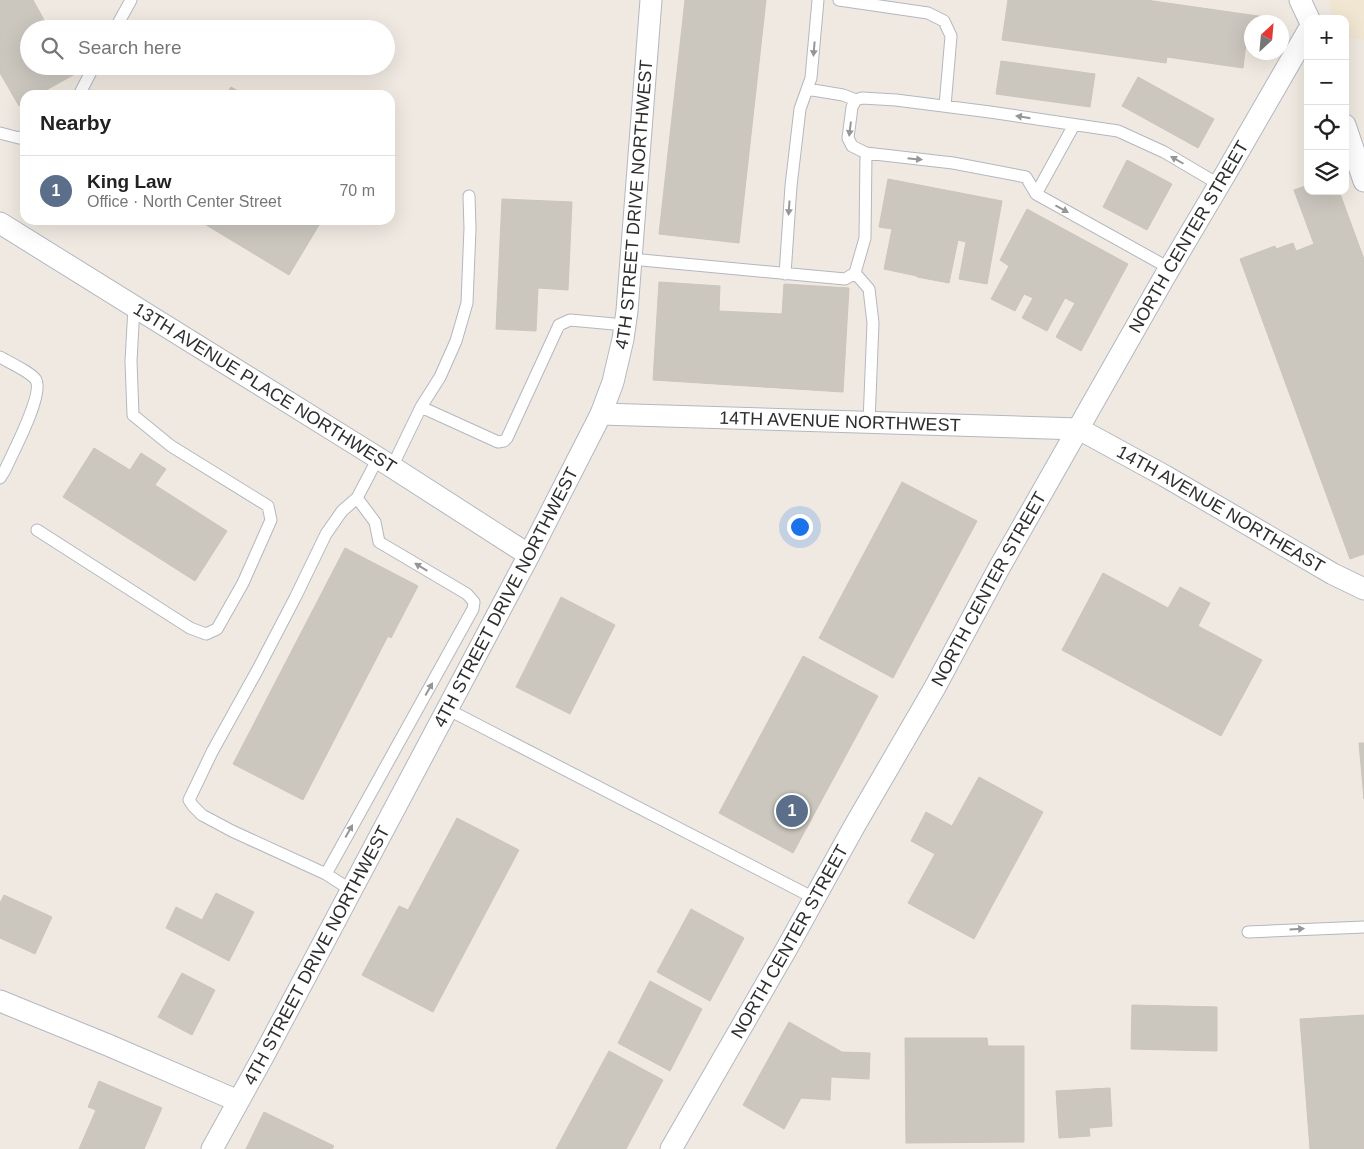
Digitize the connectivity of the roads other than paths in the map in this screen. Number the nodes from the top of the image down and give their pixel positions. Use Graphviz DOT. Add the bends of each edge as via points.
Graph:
graph roads {
  1 [pos="130,0"];
  2 [pos="651,0"];
  3 [pos="818,0"];
  4 [pos="838,0"];
  5 [pos="1300,0"];
  6 [pos="1307,15"];
  7 [pos="120,20"];
  8 [pos="1304,38"];
  9 [pos="89,75"];
  10 [pos="807,89"];
  11 [pos="82,90"];
  12 [pos="856,100"];
  13 [pos="945,106"];
  14 [pos="1074,125"];
  15 [pos="0,132"];
  16 [pos="1349,137"];
  17 [pos="20,138"];
  18 [pos="866,153"];
  19 [pos="1364,181"];
  20 [pos="1220,184"];
  21 [pos="1036,194"];
  22 [pos="468,196"];
  23 [pos="0,223"];
  24 [pos="631,259"];
  25 [pos="1169,268"];
  26 [pos="855,273"];
  27 [pos="785,274"];
  28 [pos="134,307"];
  29 [pos="625,325"];
  30 [pos="0,357"];
  31 [pos="421,407"];
  32 [pos="601,414"];
  33 [pos="868,422"];
  34 [pos="1079,429"];
  35 [pos="385,463"];
  36 [pos="0,478"];
  37 [pos="358,498"];
  38 [pos="37,530"];
  39 [pos="529,554"];
  40 [pos="1364,589"];
  41 [pos="469,642"];
  42 [pos="447,709"];
  43 [pos="326,874"];
  44 [pos="350,890"];
  45 [pos="814,898"];
  46 [pos="1364,927"];
  47 [pos="1248,932"];
  48 [pos="0,1001"];
  49 [pos="238,1101"];
  50 [pos="212,1149"];
  51 [pos="671,1149"];
  1 -- 7 [label="lane"];
  2 -- 24 [label="street, 4TH STREET DRIVE NORTHWEST"];
  3 -- 10 [label="lane, one-way" via="811,78"];
  4 -- 13 [label="lane" via="928,13 944,21 951,36"];
  5 -- 6 [label="street"];
  8 -- 20 [label="street, NORTH CENTER STREET"];
  9 -- 11 [label="lane"];
  10 -- 12 [label="lane"];
  10 -- 27 [label="lane, one-way" via="800,109 795,148"];
  12 -- 13 [label="lane" via="896,100"];
  12 -- 18 [label="lane, one-way" via="848,138 852,146"];
  14 -- 13 [label="lane, one-way"];
  20 -- 14 [label="lane, one-way" via="1164,152 1118,131"];
  14 -- 21 [label="lane"];
  15 -- 17 [label="lane"];
  16 -- 19 [label="street"];
  18 -- 21 [label="lane, one-way" via="953,163 1026,177"];
  18 -- 26 [label="lane" via="865,238"];
  20 -- 25 [label="street, NORTH CENTER STREET"];
  21 -- 25 [label="lane, one-way"];
  22 -- 31 [label="lane" via="467,303 456,341 440,377"];
  23 -- 28 [label="street, 13TH AVENUE PLACE NORTHWEST"];
  24 -- 27 [label="lane"];
  24 -- 29 [label="street, 4TH STREET DRIVE NORTHWEST"];
  25 -- 34 [label="street, NORTH CENTER STREET"];
  26 -- 27 [label="lane" via="845,280"];
  26 -- 33 [label="lane" via="869,289 873,323"];
  28 -- 35 [label="street, 13TH AVENUE PLACE NORTHWEST"];
  28 -- 38 [label="lane" via="130,361 133,415 170,446 268,506 271,520 243,583 217,629 206,634 190,628"];
  29 -- 31 [label="lane" via="570,320 559,325 504,441 498,442"];
  29 -- 32 [label="street, 4TH STREET DRIVE NORTHWEST" via="613,382"];
  30 -- 36 [label="lane" via="25,370 36,380 37,390 30,416"];
  31 -- 35 [label="lane"];
  32 -- 33 [label="street, 14TH AVENUE NORTHWEST"];
  32 -- 39 [label="street, 4TH STREET DRIVE NORTHWEST"];
  33 -- 34 [label="street, 14TH AVENUE NORTHWEST"];
  34 -- 40 [label="street, 14TH AVENUE NORTHEAST"];
  34 -- 45 [label="street, NORTH CENTER STREET"];
  35 -- 37 [label="lane"];
  35 -- 39 [label="street, 13TH AVENUE PLACE NORTHWEST"];
  41 -- 37 [label="lane, one-way" via="474,602 379,542 375,522"];
  37 -- 43 [label="lane" via="342,511 326,534 189,800 202,815"];
  39 -- 41 [label="street, 4TH STREET DRIVE NORTHWEST"];
  41 -- 42 [label="street, 4TH STREET DRIVE NORTHWEST"];
  43 -- 41 [label="lane, one-way"];
  42 -- 44 [label="street, 4TH STREET DRIVE NORTHWEST"];
  42 -- 45 [label="lane"];
  43 -- 44 [label="lane"];
  44 -- 49 [label="street, 4TH STREET DRIVE NORTHWEST"];
  45 -- 51 [label="street, NORTH CENTER STREET"];
  47 -- 46 [label="lane, one-way"];
  48 -- 49 [label="street"];
  49 -- 50 [label="street, 4TH STREET DRIVE NORTHWEST"];
}
